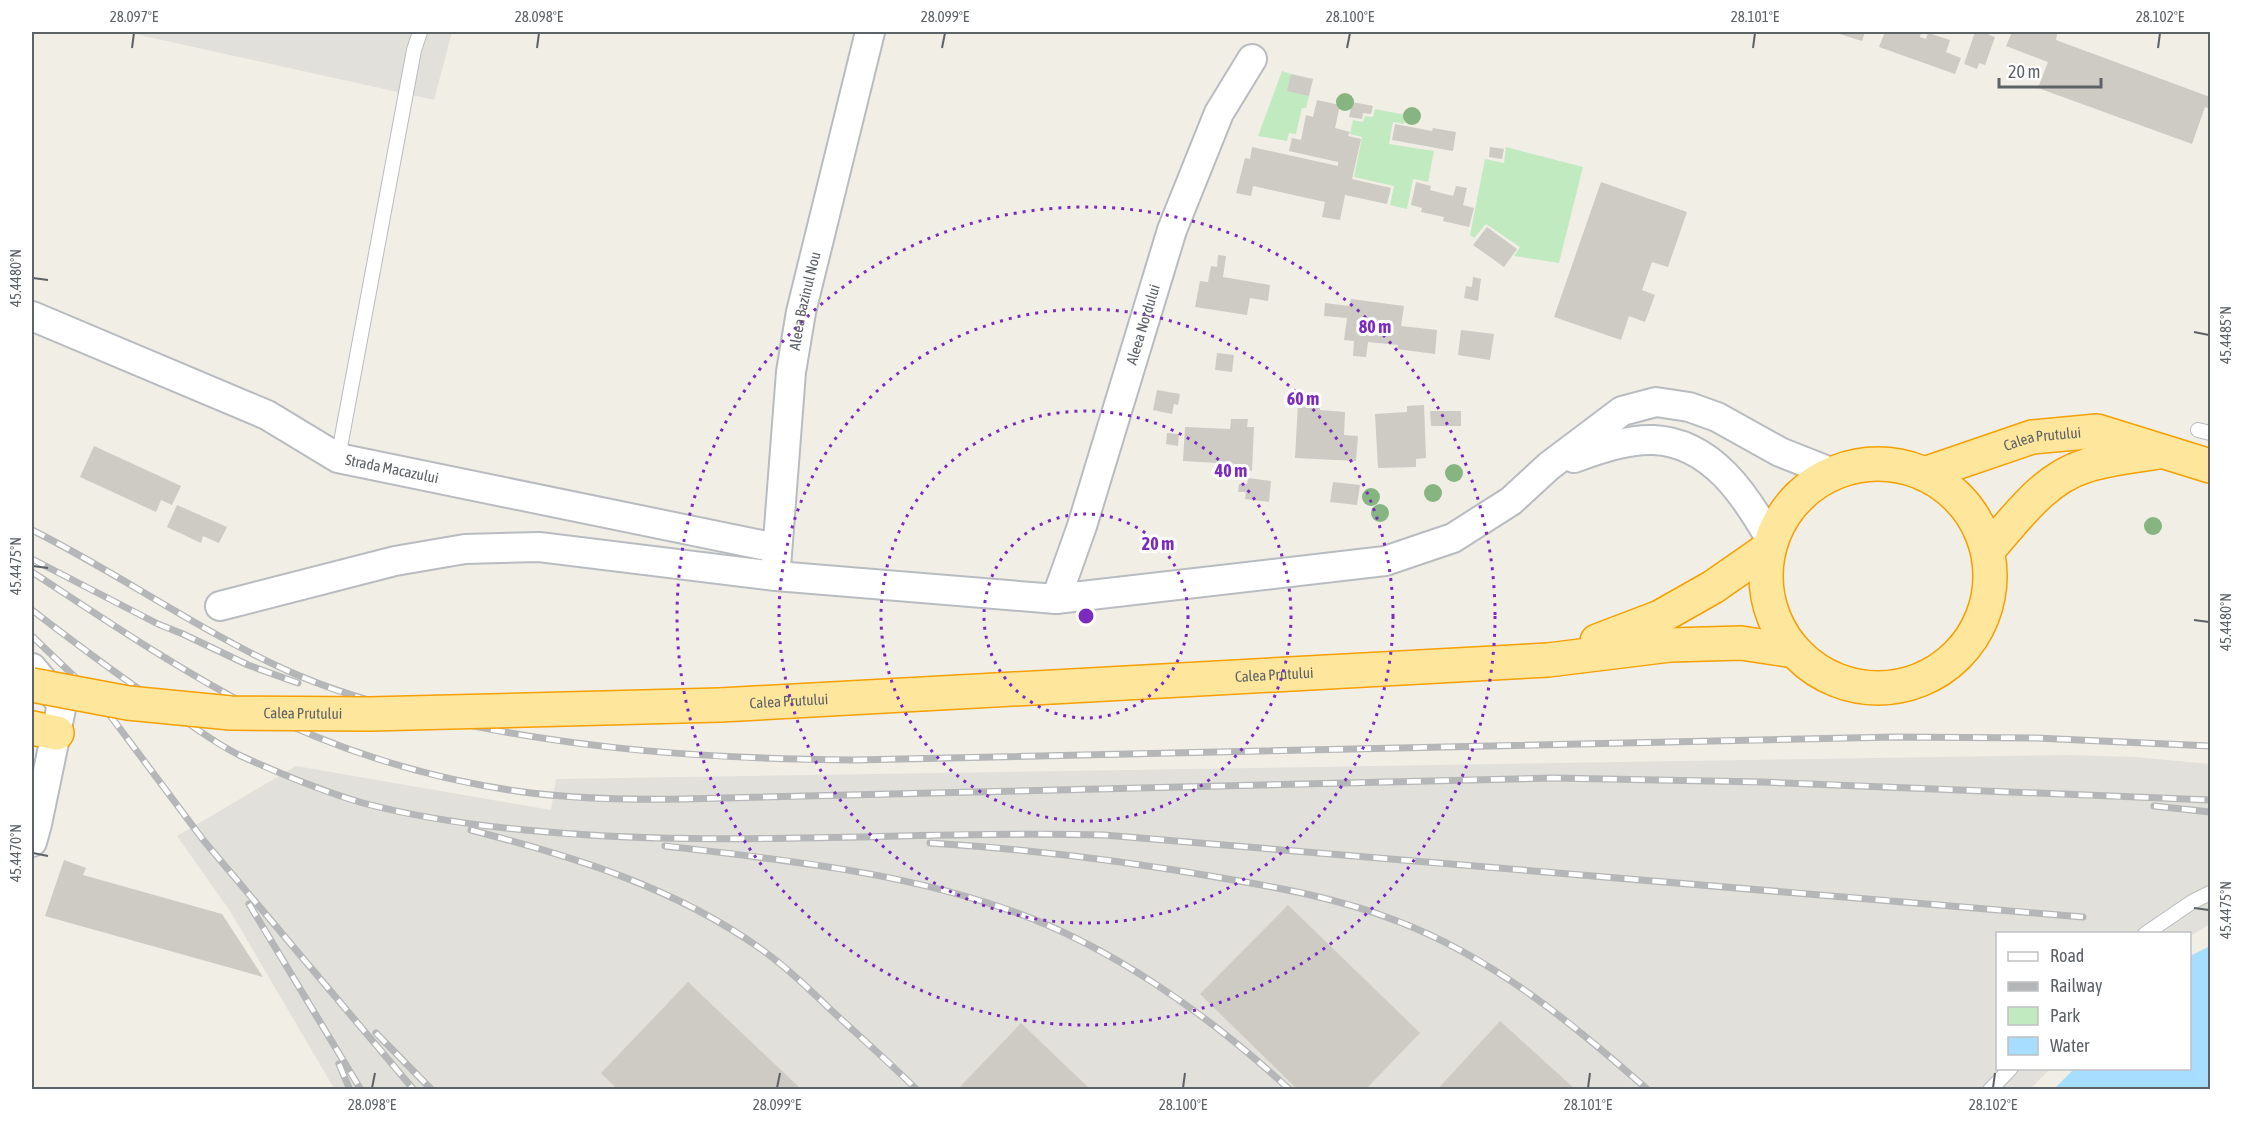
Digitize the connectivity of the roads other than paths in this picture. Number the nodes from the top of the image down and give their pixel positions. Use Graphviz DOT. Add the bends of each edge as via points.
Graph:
graph roads {
  1 [pos="420,32"];
  2 [pos="870,32"];
  3 [pos="1252,59"];
  4 [pos="32,316"];
  5 [pos="2164,451"];
  6 [pos="338,458"];
  7 [pos="1549,466"];
  8 [pos="2211,466"];
  9 [pos="1833,473"];
  10 [pos="1924,474"];
  11 [pos="1770,544"];
  12 [pos="1988,550"];
  13 [pos="776,562"];
  14 [pos="1056,599"];
  15 [pos="220,606"];
  16 [pos="1794,651"];
  17 [pos="1548,660"];
  18 [pos="32,668"];
  19 [pos="32,685"];
  20 [pos="44,731"];
  21 [pos="32,842"];
  22 [pos="2211,893"];
  23 [pos="2147,932"];
  24 [pos="2009,1070"];
  25 [pos="1990,1089"];
  1 -- 6 [label="lane"];
  2 -- 13 [label="street, Aleea Bazinul Nou" via="801,312 791,372"];
  3 -- 14 [label="street, Aleea Nordului" via="1219,113 1172,230 1083,526"];
  4 -- 6 [label="street, Strada Macazului" via="267,415"];
  5 -- 8 [label="highway, Calea Prutului"];
  5 -- 10 [label="highway, Calea Prutului" via="2097,431 2032,437"];
  5 -- 12 [label="highway, Calea Prutului" via="2085,466 2058,478"];
  6 -- 13 [label="street, Strada Macazului"];
  7 -- 9 [label="street" via="1622,411 1656,402 1689,407 1717,417 1780,452"];
  7 -- 11 [label="street" via="1611,445 1654,440 1681,446 1732,479 1752,507"];
  7 -- 14 [label="street" via="1510,501 1453,538 1385,561"];
  9 -- 10 [label="highway" via="1878,464 1902,466"];
  9 -- 11 [label="highway" via="1795,500"];
  10 -- 12 [label="highway" via="1958,497 1971,513"];
  11 -- 16 [label="highway" via="1766,575 1769,603"];
  11 -- 17 [label="highway, Calea Prutului" via="1713,587 1660,617"];
  12 -- 16 [label="highway" via="1990,591 1976,632 1962,651 1924,678 1878,688 1855,686 1812,667"];
  13 -- 14 [label="street"];
  13 -- 15 [label="street" via="539,547 465,549 395,561"];
  16 -- 17 [label="highway, Calea Prutului" via="1741,643 1670,645"];
  17 -- 19 [label="highway, Calea Prutului, bridge" via="720,705 370,714 231,712 128,703"];
  18 -- 20 [label="street" via="62,704"];
  20 -- 21 [label="street"];
  22 -- 23 [label="lane"];
  24 -- 25 [label="lane"];
}
